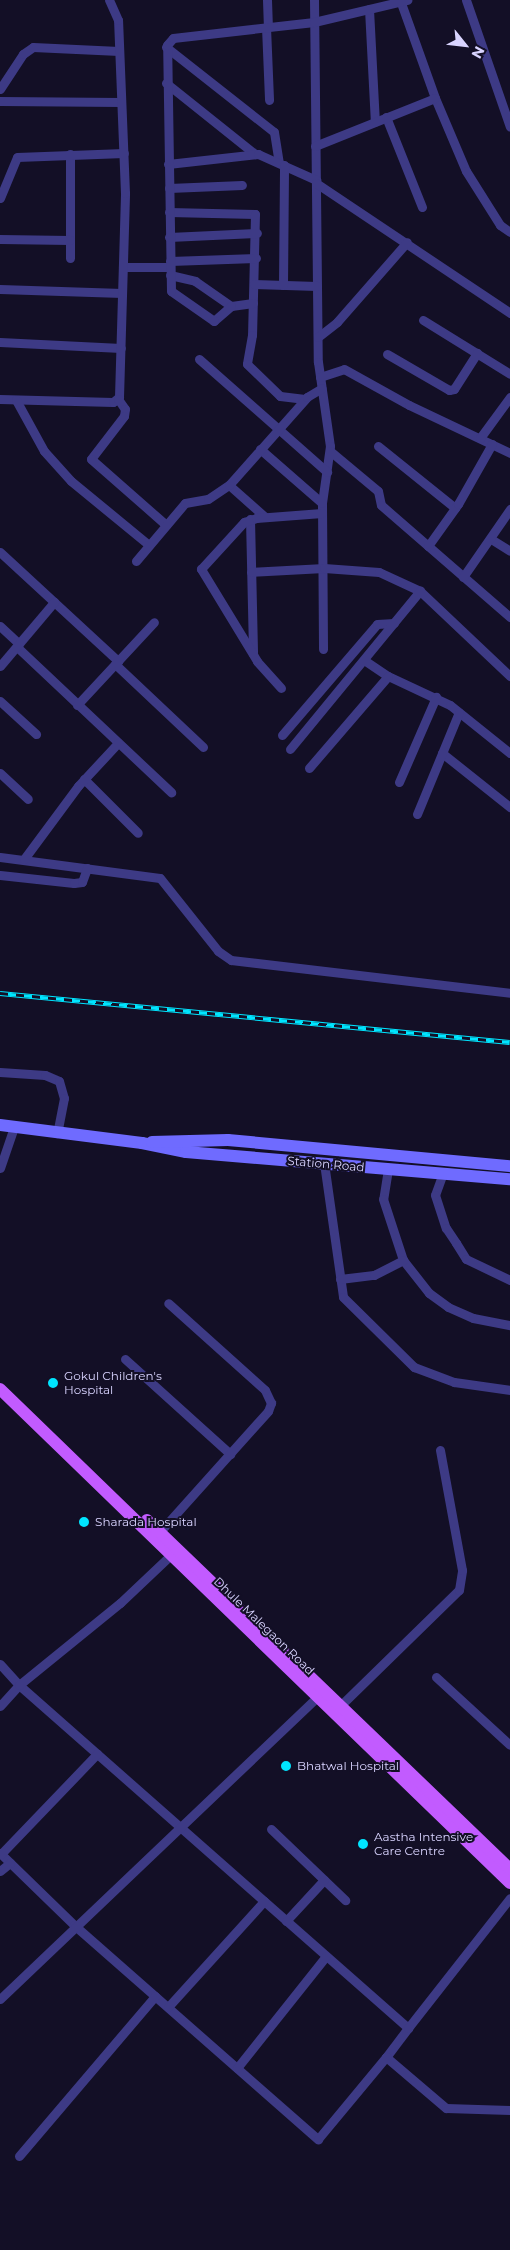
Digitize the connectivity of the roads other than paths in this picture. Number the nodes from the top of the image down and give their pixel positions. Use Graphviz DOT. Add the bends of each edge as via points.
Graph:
graph roads {
  1 [pos="109,0"];
  2 [pos="267,0"];
  3 [pos="314,0"];
  4 [pos="466,0"];
  5 [pos="403,1"];
  6 [pos="369,10"];
  7 [pos="314,22"];
  8 [pos="267,27"];
  9 [pos="166,47"];
  10 [pos="119,51"];
  11 [pos="166,83"];
  12 [pos="0,89"];
  13 [pos="435,98"];
  14 [pos="270,100"];
  15 [pos="0,101"];
  16 [pos="122,102"];
  17 [pos="386,118"];
  18 [pos="375,122"];
  19 [pos="510,127"];
  20 [pos="315,146"];
  21 [pos="124,153"];
  22 [pos="70,154"];
  23 [pos="255,154"];
  24 [pos="168,164"];
  25 [pos="281,164"];
  26 [pos="316,182"];
  27 [pos="242,185"];
  28 [pos="169,188"];
  29 [pos="0,198"];
  30 [pos="422,207"];
  31 [pos="169,212"];
  32 [pos="510,232"];
  33 [pos="257,233"];
  34 [pos="170,237"];
  35 [pos="0,239"];
  36 [pos="70,240"];
  37 [pos="406,242"];
  38 [pos="70,258"];
  39 [pos="256,258"];
  40 [pos="123,267"];
  41 [pos="170,268"];
  42 [pos="254,284"];
  43 [pos="283,285"];
  44 [pos="317,286"];
  45 [pos="0,289"];
  46 [pos="122,293"];
  47 [pos="253,303"];
  48 [pos="231,306"];
  49 [pos="510,313"];
  50 [pos="423,320"];
  51 [pos="318,337"];
  52 [pos="0,342"];
  53 [pos="121,348"];
  54 [pos="477,353"];
  55 [pos="387,354"];
  56 [pos="199,359"];
  57 [pos="510,374"];
  58 [pos="320,377"];
  59 [pos="322,388"];
  60 [pos="510,397"];
  61 [pos="118,399"];
  62 [pos="305,399"];
  63 [pos="0,400"];
  64 [pos="16,400"];
  65 [pos="279,429"];
  66 [pos="480,438"];
  67 [pos="492,444"];
  68 [pos="378,446"];
  69 [pos="260,448"];
  70 [pos="330,451"];
  71 [pos="510,453"];
  72 [pos="327,472"];
  73 [pos="229,485"];
  74 [pos="322,503"];
  75 [pos="455,508"];
  76 [pos="322,514"];
  77 [pos="509,514"];
  78 [pos="265,517"];
  79 [pos="250,519"];
  80 [pos="166,525"];
  81 [pos="491,539"];
  82 [pos="149,545"];
  83 [pos="428,546"];
  84 [pos="510,551"];
  85 [pos="0,552"];
  86 [pos="136,561"];
  87 [pos="324,568"];
  88 [pos="251,572"];
  89 [pos="463,577"];
  90 [pos="420,591"];
  91 [pos="54,602"];
  92 [pos="510,617"];
  93 [pos="154,622"];
  94 [pos="394,623"];
  95 [pos="0,626"];
  96 [pos="18,645"];
  97 [pos="323,649"];
  98 [pos="253,655"];
  99 [pos="364,660"];
  100 [pos="117,663"];
  101 [pos="0,666"];
  102 [pos="388,676"];
  103 [pos="510,676"];
  104 [pos="281,688"];
  105 [pos="436,697"];
  106 [pos="0,701"];
  107 [pos="77,705"];
  108 [pos="459,712"];
  109 [pos="36,734"];
  110 [pos="282,735"];
  111 [pos="118,743"];
  112 [pos="203,747"];
  113 [pos="290,749"];
  114 [pos="442,753"];
  115 [pos="510,753"];
  116 [pos="309,768"];
  117 [pos="0,773"];
  118 [pos="84,779"];
  119 [pos="400,782"];
  120 [pos="171,792"];
  121 [pos="28,800"];
  122 [pos="510,807"];
  123 [pos="417,814"];
  124 [pos="138,833"];
  125 [pos="0,857"];
  126 [pos="24,859"];
  127 [pos="87,868"];
  128 [pos="0,875"];
  129 [pos="510,993"];
  130 [pos="0,1072"];
  131 [pos="0,1125"];
  132 [pos="14,1127"];
  133 [pos="57,1133"];
  134 [pos="142,1143"];
  135 [pos="324,1164"];
  136 [pos="510,1166"];
  137 [pos="0,1168"];
  138 [pos="388,1169"];
  139 [pos="442,1173"];
  140 [pos="510,1178"];
  141 [pos="404,1260"];
  142 [pos="340,1279"];
  143 [pos="510,1280"];
  144 [pos="168,1303"];
  145 [pos="510,1325"];
  146 [pos="125,1359"];
  147 [pos="0,1377"];
  148 [pos="0,1389"];
  149 [pos="510,1390"];
  150 [pos="440,1450"];
  151 [pos="230,1454"];
  152 [pos="157,1535"];
  153 [pos="174,1552"];
  154 [pos="0,1664"];
  155 [pos="436,1677"];
  156 [pos="19,1685"];
  157 [pos="320,1693"];
  158 [pos="0,1706"];
  159 [pos="340,1706"];
  160 [pos="510,1745"];
  161 [pos="97,1754"];
  162 [pos="178,1826"];
  163 [pos="271,1829"];
  164 [pos="0,1853"];
  165 [pos="10,1863"];
  166 [pos="510,1869"];
  167 [pos="0,1871"];
  168 [pos="324,1880"];
  169 [pos="510,1883"];
  170 [pos="510,1898"];
  171 [pos="345,1900"];
  172 [pos="264,1901"];
  173 [pos="286,1921"];
  174 [pos="74,1925"];
  175 [pos="326,1956"];
  176 [pos="155,1996"];
  177 [pos="0,1999"];
  178 [pos="168,2007"];
  179 [pos="408,2028"];
  180 [pos="386,2057"];
  181 [pos="237,2068"];
  182 [pos="510,2110"];
  183 [pos="19,2156"];
  1 -- 10 [label="street" via="117,15"];
  2 -- 8 [label="street"];
  3 -- 7 [label="street"];
  4 -- 19 [label="street"];
  5 -- 6 [label="street"];
  5 -- 13 [label="street"];
  6 -- 7 [label="street"];
  6 -- 18 [label="street"];
  7 -- 8 [label="street"];
  7 -- 20 [label="street"];
  8 -- 9 [label="street" via="173,38"];
  8 -- 14 [label="street"];
  9 -- 11 [label="street"];
  9 -- 25 [label="street" via="274,132"];
  10 -- 12 [label="street" via="33,48 23,54"];
  10 -- 16 [label="street"];
  11 -- 23 [label="street"];
  11 -- 24 [label="street"];
  13 -- 17 [label="street"];
  13 -- 32 [label="street" via="466,171 500,224"];
  15 -- 16 [label="street"];
  16 -- 21 [label="street"];
  17 -- 18 [label="street"];
  17 -- 30 [label="street"];
  18 -- 20 [label="street"];
  20 -- 26 [label="street"];
  21 -- 22 [label="street"];
  21 -- 40 [label="street"];
  22 -- 29 [label="street" via="17,157"];
  22 -- 36 [label="street"];
  23 -- 24 [label="street"];
  23 -- 25 [label="street"];
  24 -- 28 [label="street"];
  25 -- 26 [label="street"];
  25 -- 43 [label="street"];
  26 -- 37 [label="street"];
  26 -- 44 [label="street"];
  27 -- 28 [label="street"];
  28 -- 31 [label="street"];
  31 -- 33 [label="street" via="252,212 257,218"];
  31 -- 34 [label="street"];
  33 -- 34 [label="street"];
  33 -- 39 [label="street"];
  34 -- 41 [label="street"];
  35 -- 36 [label="street"];
  36 -- 38 [label="street"];
  37 -- 49 [label="street"];
  37 -- 51 [label="street" via="337,322"];
  39 -- 41 [label="street"];
  39 -- 42 [label="street"];
  40 -- 41 [label="street"];
  40 -- 46 [label="street"];
  41 -- 48 [label="street"];
  41 -- 48 [label="street" via="174,294 212,321"];
  42 -- 43 [label="street"];
  42 -- 47 [label="street"];
  43 -- 44 [label="street"];
  44 -- 51 [label="street"];
  45 -- 46 [label="street"];
  46 -- 53 [label="street"];
  47 -- 48 [label="street"];
  47 -- 62 [label="street" via="248,364 280,396"];
  50 -- 54 [label="street"];
  51 -- 58 [label="street"];
  52 -- 53 [label="street"];
  53 -- 61 [label="street"];
  54 -- 55 [label="street" via="454,389 449,390"];
  54 -- 57 [label="street"];
  56 -- 65 [label="street"];
  58 -- 59 [label="street"];
  58 -- 66 [label="street" via="344,369 409,405"];
  59 -- 62 [label="street"];
  59 -- 70 [label="street"];
  60 -- 66 [label="street"];
  61 -- 64 [label="street" via="113,402"];
  61 -- 80 [label="street" via="125,409 124,416 91,459"];
  62 -- 65 [label="street"];
  63 -- 64 [label="street"];
  64 -- 82 [label="street" via="44,451 71,481"];
  65 -- 69 [label="street"];
  65 -- 72 [label="street"];
  66 -- 67 [label="street"];
  67 -- 71 [label="street"];
  67 -- 75 [label="street"];
  68 -- 75 [label="street"];
  69 -- 73 [label="street"];
  69 -- 74 [label="street"];
  70 -- 72 [label="street"];
  70 -- 83 [label="street" via="378,491 381,505"];
  72 -- 74 [label="street"];
  73 -- 78 [label="street"];
  73 -- 80 [label="street" via="208,499 184,503"];
  74 -- 76 [label="street"];
  75 -- 83 [label="street"];
  76 -- 78 [label="street"];
  76 -- 87 [label="street"];
  77 -- 81 [label="street"];
  78 -- 79 [label="street"];
  79 -- 88 [label="street"];
  79 -- 98 [label="street" via="202,566 201,573"];
  80 -- 82 [label="street"];
  81 -- 84 [label="street"];
  81 -- 89 [label="street"];
  82 -- 86 [label="street"];
  83 -- 89 [label="street"];
  85 -- 91 [label="street"];
  87 -- 88 [label="street"];
  87 -- 90 [label="street" via="377,571"];
  87 -- 97 [label="street"];
  88 -- 98 [label="street"];
  89 -- 92 [label="street"];
  90 -- 94 [label="street"];
  90 -- 103 [label="street"];
  91 -- 96 [label="street"];
  91 -- 100 [label="street"];
  93 -- 100 [label="street"];
  94 -- 99 [label="street"];
  94 -- 110 [label="street" via="377,624"];
  95 -- 96 [label="street"];
  96 -- 101 [label="street"];
  96 -- 107 [label="street"];
  98 -- 104 [label="street"];
  99 -- 102 [label="street"];
  99 -- 113 [label="street"];
  100 -- 107 [label="street"];
  100 -- 112 [label="street"];
  102 -- 105 [label="street"];
  102 -- 116 [label="street"];
  105 -- 108 [label="street"];
  105 -- 119 [label="street"];
  106 -- 109 [label="street"];
  107 -- 111 [label="street"];
  108 -- 114 [label="street"];
  108 -- 115 [label="street"];
  111 -- 118 [label="street"];
  111 -- 120 [label="street"];
  114 -- 122 [label="street"];
  114 -- 123 [label="street"];
  117 -- 121 [label="street"];
  118 -- 124 [label="street"];
  118 -- 126 [label="street"];
  125 -- 126 [label="street"];
  126 -- 127 [label="street"];
  127 -- 128 [label="street" via="82,882 74,883"];
  127 -- 129 [label="street" via="160,878 218,951 231,960"];
  130 -- 133 [label="street" via="45,1075 59,1081 64,1098"];
  131 -- 132 [label="main road, Station Road"];
  132 -- 133 [label="main road, Station Road"];
  132 -- 137 [label="street"];
  133 -- 134 [label="main road, Station Road"];
  134 -- 135 [label="main road, Station Road" via="181,1152"];
  134 -- 136 [label="main road, Station Road" via="173,1139 228,1140"];
  135 -- 138 [label="main road, Station Road"];
  135 -- 142 [label="street"];
  138 -- 139 [label="main road, Station Road"];
  138 -- 141 [label="street" via="383,1199"];
  139 -- 140 [label="main road, Station Road"];
  139 -- 143 [label="street" via="435,1195 451,1236 466,1259"];
  141 -- 142 [label="street" via="374,1276"];
  141 -- 145 [label="street" via="429,1293 448,1308 473,1318"];
  142 -- 149 [label="street" via="343,1298 414,1367 454,1382"];
  144 -- 151 [label="street" via="270,1397 268,1411"];
  146 -- 151 [label="street"];
  147 -- 152 [label="main road"];
  148 -- 152 [label="main road, Dhule Malegaon Road"];
  150 -- 159 [label="street" via="462,1570 458,1590"];
  151 -- 152 [label="street"];
  152 -- 153 [label="main road, Dhule Malegaon Road"];
  153 -- 156 [label="street" via="120,1603"];
  153 -- 157 [label="main road, Dhule Malegaon Road"];
  154 -- 156 [label="street"];
  155 -- 160 [label="street"];
  156 -- 158 [label="street"];
  156 -- 161 [label="street"];
  157 -- 159 [label="main road"];
  157 -- 162 [label="street"];
  157 -- 169 [label="main road, Dhule Malegaon Road"];
  159 -- 166 [label="main road"];
  161 -- 162 [label="street"];
  161 -- 164 [label="street"];
  162 -- 172 [label="street"];
  162 -- 174 [label="street"];
  163 -- 168 [label="street"];
  164 -- 165 [label="street"];
  165 -- 167 [label="street"];
  165 -- 174 [label="street"];
  168 -- 171 [label="street"];
  168 -- 173 [label="street"];
  170 -- 179 [label="street"];
  172 -- 173 [label="street"];
  172 -- 178 [label="street"];
  173 -- 175 [label="street"];
  174 -- 176 [label="street"];
  174 -- 177 [label="street"];
  175 -- 179 [label="street"];
  175 -- 181 [label="street"];
  176 -- 178 [label="street"];
  176 -- 183 [label="street"];
  178 -- 181 [label="street"];
  179 -- 180 [label="street"];
  180 -- 181 [label="street" via="318,2139"];
  180 -- 182 [label="street" via="446,2108"];
}
